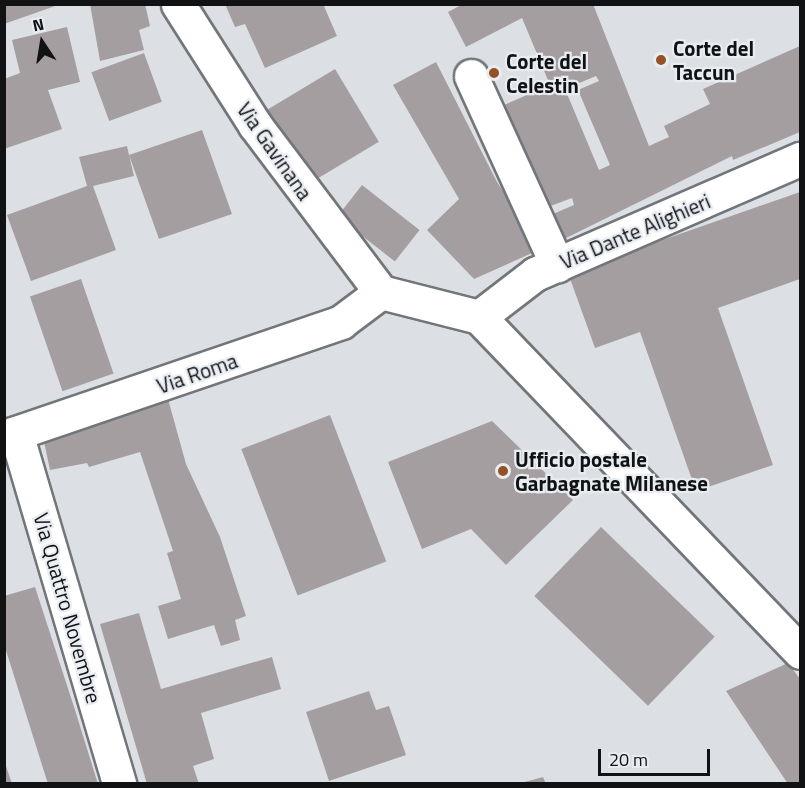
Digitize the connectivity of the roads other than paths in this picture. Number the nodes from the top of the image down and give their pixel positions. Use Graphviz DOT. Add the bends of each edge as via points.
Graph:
graph roads {
  1 [pos="178,4"];
  2 [pos="471,76"];
  3 [pos="801,159"];
  4 [pos="557,265"];
  5 [pos="381,292"];
  6 [pos="479,317"];
  7 [pos="10,435"];
  8 [pos="801,652"];
  9 [pos="119,783"];
  1 -- 5 [label="street, Via Gavinana" via="255,125"];
  2 -- 4 [label="street"];
  3 -- 4 [label="street, Via Dante Alighieri"];
  4 -- 6 [label="street, Via Dante Alighieri" via="497,299"];
  5 -- 6 [label="street"];
  5 -- 7 [label="street, Via Roma" via="341,322"];
  6 -- 8 [label="street"];
  7 -- 9 [label="street, Via Quattro Novembre"];
}
